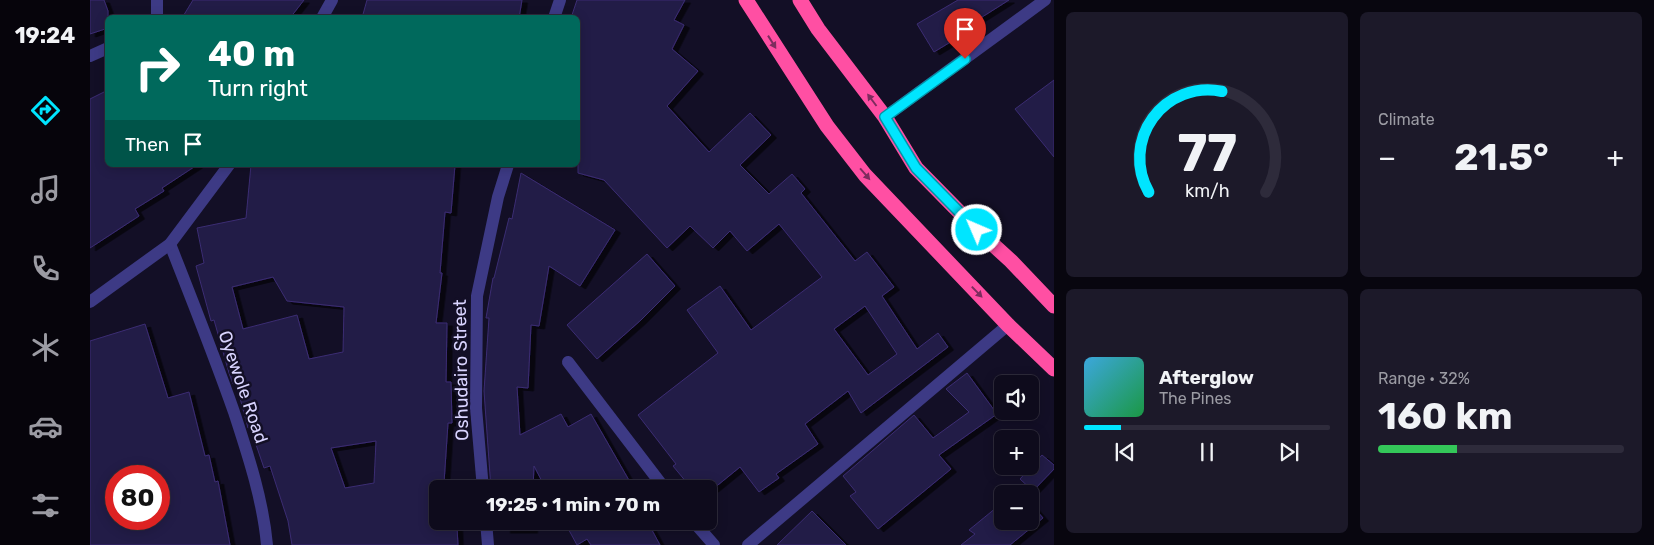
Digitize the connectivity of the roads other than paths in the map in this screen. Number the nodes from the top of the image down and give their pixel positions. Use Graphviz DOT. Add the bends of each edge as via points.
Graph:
graph roads {
  1 [pos="157,0"];
  2 [pos="332,0"];
  3 [pos="560,0"];
  4 [pos="746,0"];
  5 [pos="800,0"];
  6 [pos="1045,0"];
  7 [pos="157,15"];
  8 [pos="324,15"];
  9 [pos="555,15"];
  10 [pos="105,49"];
  11 [pos="90,56"];
  12 [pos="885,117"];
  13 [pos="228,167"];
  14 [pos="507,167"];
  15 [pos="170,244"];
  16 [pos="1052,299"];
  17 [pos="90,302"];
  18 [pos="1008,325"];
  19 [pos="568,362"];
  20 [pos="1054,369"];
  21 [pos="482,480"];
  22 [pos="658,480"];
  23 [pos="487,530"];
  24 [pos="701,530"];
  25 [pos="267,545"];
  26 [pos="488,545"];
  27 [pos="714,545"];
  28 [pos="748,545"];
  1 -- 7 [label="street"];
  2 -- 8 [label="street"];
  3 -- 9 [label="street"];
  4 -- 18 [label="highway, one-way" via="826,126 865,175"];
  12 -- 5 [label="highway, one-way"];
  6 -- 12 [label="street"];
  10 -- 11 [label="street"];
  12 -- 16 [label="highway" via="916,168"];
  13 -- 15 [label="street"];
  14 -- 21 [label="street, Oshudairo Street" via="476,296 476,408"];
  15 -- 17 [label="street"];
  15 -- 25 [label="street, Oyewole Road" via="249,456"];
  18 -- 20 [label="highway"];
  18 -- 28 [label="street"];
  19 -- 22 [label="street"];
  23 -- 26 [label="street"];
  24 -- 27 [label="street"];
}
